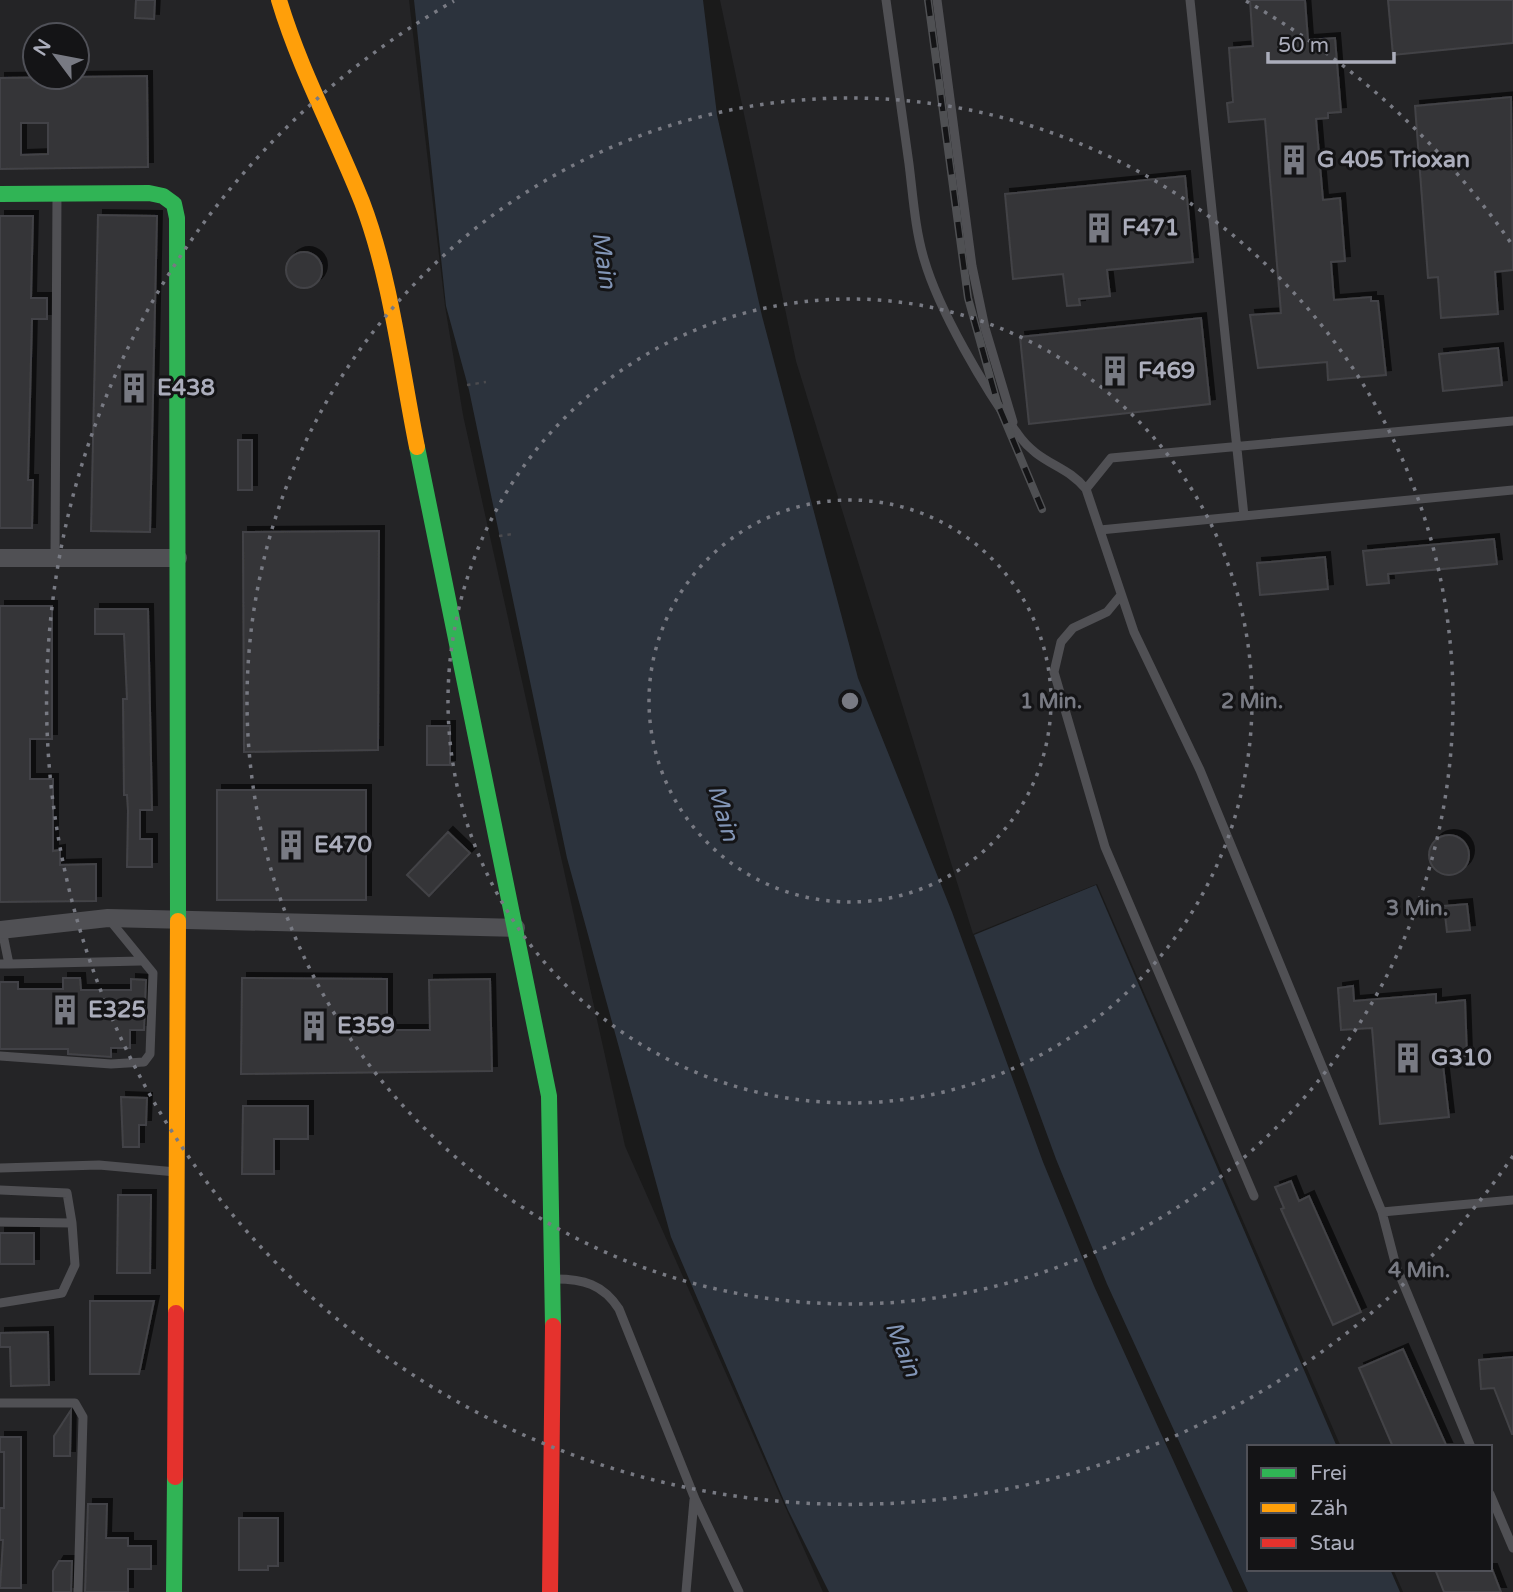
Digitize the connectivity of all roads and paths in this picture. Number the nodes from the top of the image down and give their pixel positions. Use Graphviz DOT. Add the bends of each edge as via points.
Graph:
graph roads {
  1 [pos="279,0"];
  2 [pos="886,0"];
  3 [pos="937,0"];
  4 [pos="1190,0"];
  5 [pos="0,194"];
  6 [pos="57,194"];
  7 [pos="486,382"];
  8 [pos="467,385"];
  9 [pos="1513,421"];
  10 [pos="1017,433"];
  11 [pos="1236,447"];
  12 [pos="1086,489"];
  13 [pos="1513,490"];
  14 [pos="1244,516"];
  15 [pos="1100,530"];
  16 [pos="513,534"];
  17 [pos="499,536"];
  18 [pos="0,558"];
  19 [pos="55,558"];
  20 [pos="178,558"];
  21 [pos="1121,595"];
  22 [pos="108,918"];
  23 [pos="178,919"];
  24 [pos="516,928"];
  25 [pos="1,930"];
  26 [pos="141,961"];
  27 [pos="5,964"];
  28 [pos="0,1056"];
  29 [pos="0,1168"];
  30 [pos="177,1172"];
  31 [pos="0,1190"];
  32 [pos="1254,1196"];
  33 [pos="1513,1200"];
  34 [pos="1382,1212"];
  35 [pos="0,1222"];
  36 [pos="72,1223"];
  37 [pos="553,1279"];
  38 [pos="0,1303"];
  39 [pos="0,1404"];
  40 [pos="1470,1445"];
  41 [pos="695,1499"];
  42 [pos="1492,1499"];
  43 [pos="1513,1548"];
  44 [pos="78,1592"];
  45 [pos="174,1592"];
  46 [pos="550,1592"];
  47 [pos="686,1592"];
  48 [pos="739,1592"];
  1 -- 24 [label="street" via="376,245"];
  2 -- 10 [label="lane" via="924,259 957,335"];
  3 -- 10 [label="lane" via="972,266 985,328"];
  4 -- 11 [label="lane"];
  5 -- 6 [label="street"];
  6 -- 19 [label="lane"];
  6 -- 20 [label="street" via="149,193 174,204"];
  7 -- 8 [label="path"];
  9 -- 11 [label="lane"];
  10 -- 12 [label="lane" via="1041,459 1078,478"];
  11 -- 12 [label="lane" via="1111,458"];
  11 -- 14 [label="lane"];
  12 -- 15 [label="lane"];
  13 -- 14 [label="lane"];
  14 -- 15 [label="lane"];
  15 -- 21 [label="lane"];
  16 -- 17 [label="path"];
  18 -- 19 [label="street"];
  19 -- 20 [label="street"];
  20 -- 23 [label="street"];
  21 -- 32 [label="lane" via="1107,612 1073,628 1061,642 1054,672 1105,847"];
  21 -- 34 [label="lane" via="1200,770"];
  22 -- 23 [label="street"];
  22 -- 25 [label="street"];
  22 -- 26 [label="lane"];
  23 -- 24 [label="street"];
  23 -- 30 [label="street"];
  24 -- 37 [label="street" via="549,1096"];
  25 -- 27 [label="lane"];
  26 -- 27 [label="lane"];
  26 -- 28 [label="lane" via="153,973 150,1054 144,1062"];
  29 -- 30 [label="lane" via="99,1165"];
  30 -- 45 [label="street"];
  31 -- 36 [label="lane" via="66,1192"];
  33 -- 34 [label="lane"];
  34 -- 40 [label="lane" via="1396,1266"];
  35 -- 36 [label="lane"];
  36 -- 38 [label="lane" via="75,1265 62,1293"];
  37 -- 41 [label="lane" via="585,1280 611,1296"];
  37 -- 46 [label="street"];
  39 -- 44 [label="lane" via="75,1403 79,1407 83,1417"];
  41 -- 47 [label="lane"];
  41 -- 48 [label="lane"];
  42 -- 43 [label="lane"];
}
